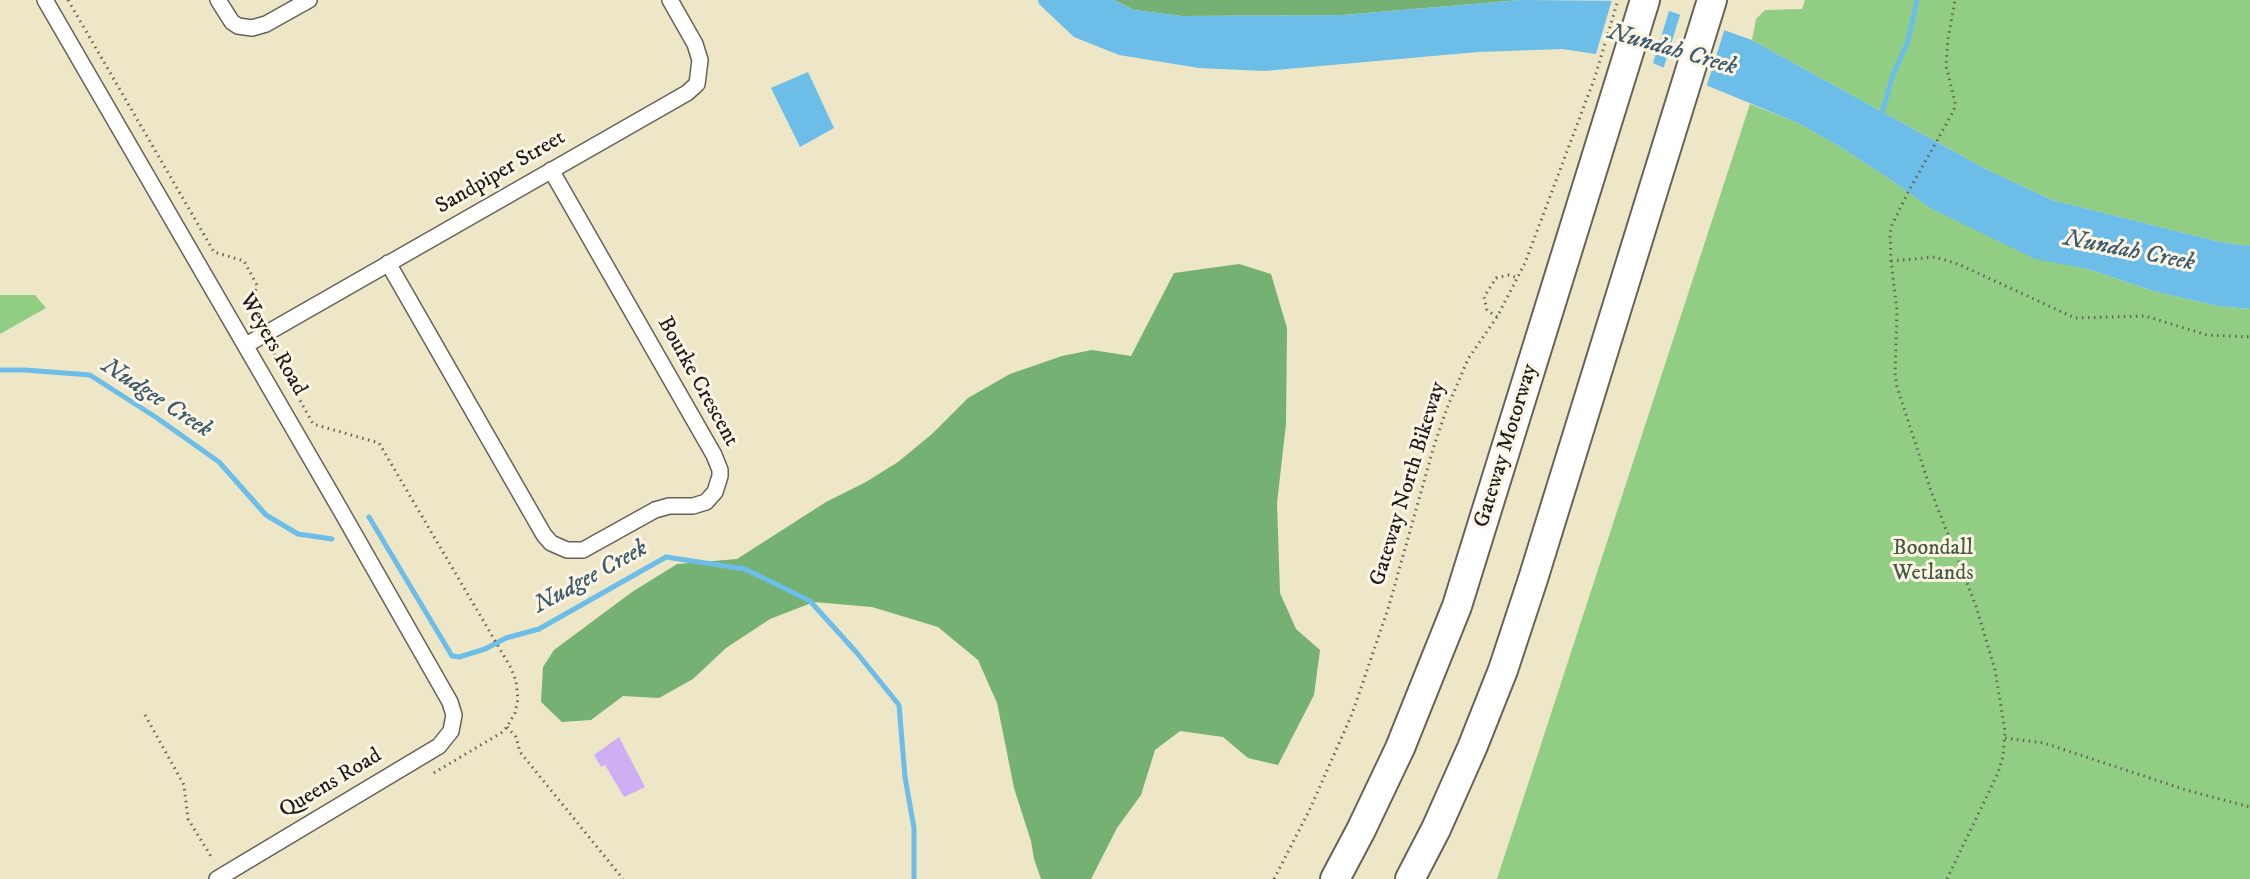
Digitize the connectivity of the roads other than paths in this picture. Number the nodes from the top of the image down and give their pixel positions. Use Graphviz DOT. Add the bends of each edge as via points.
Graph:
graph roads {
  1 [pos="45,0"];
  2 [pos="218,0"];
  3 [pos="309,0"];
  4 [pos="670,0"];
  5 [pos="1645,0"];
  6 [pos="1712,0"];
  7 [pos="550,170"];
  8 [pos="388,263"];
  9 [pos="246,345"];
  10 [pos="454,715"];
  11 [pos="217,879"];
  12 [pos="1335,879"];
  13 [pos="1410,879"];
  1 -- 9 [label="street, Weyers Road"];
  2 -- 3 [label="street" via="232,22 252,28"];
  4 -- 7 [label="street, Sandpiper Street" via="700,60 696,84 687,93"];
  5 -- 12 [label="highway, Gateway Motorway" via="1607,81 1457,606 1400,748"];
  6 -- 13 [label="highway" via="1503,670 1440,819"];
  7 -- 8 [label="street, Sandpiper Street"];
  7 -- 8 [label="street, Bourke Crescent" via="714,455 720,476 715,492 706,502 655,510 583,550 567,550 551,543"];
  8 -- 9 [label="street, Sandpiper Street"];
  9 -- 10 [label="street, Weyers Road"];
  10 -- 11 [label="street, Queens Road" via="451,731 439,746"];
}
